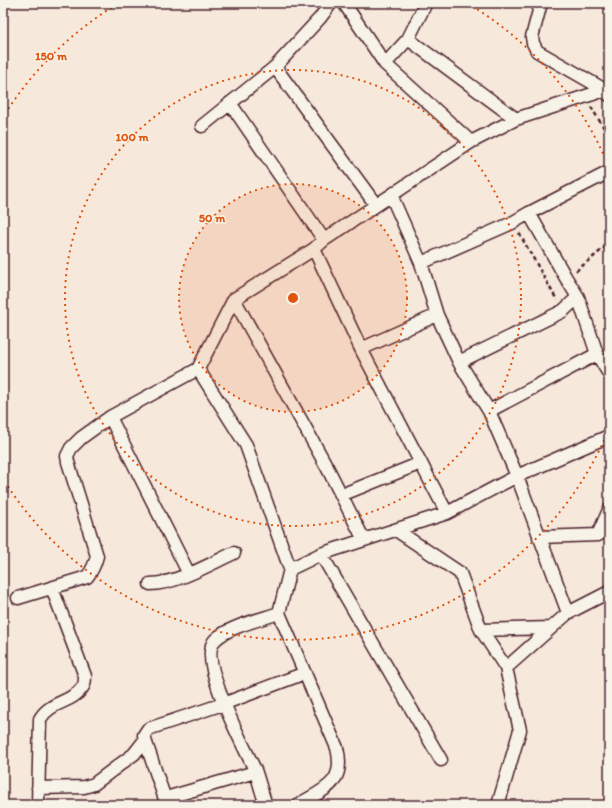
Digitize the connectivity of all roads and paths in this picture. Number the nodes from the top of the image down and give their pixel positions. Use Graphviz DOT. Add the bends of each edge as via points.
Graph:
graph roads {
  1 [pos="331,3"];
  2 [pos="344,3"];
  3 [pos="426,3"];
  4 [pos="541,3"];
  5 [pos="408,39"];
  6 [pos="386,64"];
  7 [pos="275,67"];
  8 [pos="608,91"];
  9 [pos="584,96"];
  10 [pos="230,103"];
  11 [pos="516,119"];
  12 [pos="202,126"];
  13 [pos="609,136"];
  14 [pos="471,142"];
  15 [pos="609,172"];
  16 [pos="391,195"];
  17 [pos="376,205"];
  18 [pos="529,213"];
  19 [pos="512,222"];
  20 [pos="324,240"];
  21 [pos="609,244"];
  22 [pos="314,249"];
  23 [pos="421,263"];
  24 [pos="566,278"];
  25 [pos="578,297"];
  26 [pos="234,299"];
  27 [pos="563,311"];
  28 [pos="437,315"];
  29 [pos="361,349"];
  30 [pos="596,354"];
  31 [pos="459,362"];
  32 [pos="198,369"];
  33 [pos="609,374"];
  34 [pos="489,411"];
  35 [pos="110,417"];
  36 [pos="609,437"];
  37 [pos="421,463"];
  38 [pos="517,476"];
  39 [pos="342,495"];
  40 [pos="609,510"];
  41 [pos="448,513"];
  42 [pos="609,529"];
  43 [pos="396,530"];
  44 [pos="598,535"];
  45 [pos="539,537"];
  46 [pos="364,540"];
  47 [pos="234,553"];
  48 [pos="321,554"];
  49 [pos="290,569"];
  50 [pos="189,574"];
  51 [pos="150,584"];
  52 [pos="52,588"];
  53 [pos="609,592"];
  54 [pos="18,598"];
  55 [pos="279,613"];
  56 [pos="568,613"];
  57 [pos="551,628"];
  58 [pos="481,630"];
  59 [pos="506,668"];
  60 [pos="305,673"];
  61 [pos="223,704"];
  62 [pos="145,740"];
  63 [pos="441,760"];
  64 [pos="255,772"];
  65 [pos="38,788"];
  66 [pos="167,802"];
  67 [pos="38,805"];
  68 [pos="266,805"];
  69 [pos="298,805"];
  70 [pos="498,805"];
  1 -- 7 [label="street"];
  2 -- 6 [label="street"];
  3 -- 5 [label="street"];
  4 -- 8 [label="street" via="532,37 537,51"];
  5 -- 6 [label="street"];
  5 -- 11 [label="street"];
  6 -- 14 [label="street"];
  7 -- 10 [label="street"];
  7 -- 17 [label="street"];
  8 -- 9 [label="street"];
  9 -- 11 [label="street"];
  9 -- 13 [label="path"];
  10 -- 12 [label="street"];
  10 -- 20 [label="street"];
  11 -- 14 [label="street"];
  14 -- 16 [label="street"];
  15 -- 18 [label="street"];
  16 -- 17 [label="street"];
  16 -- 23 [label="street"];
  17 -- 20 [label="street"];
  18 -- 19 [label="street"];
  18 -- 24 [label="street"];
  19 -- 23 [label="street"];
  19 -- 27 [label="path"];
  20 -- 22 [label="street"];
  21 -- 24 [label="path"];
  22 -- 26 [label="street"];
  22 -- 29 [label="street"];
  23 -- 28 [label="street"];
  24 -- 25 [label="street"];
  25 -- 27 [label="street"];
  25 -- 30 [label="street"];
  26 -- 32 [label="street"];
  26 -- 39 [label="street"];
  27 -- 31 [label="street"];
  28 -- 29 [label="street"];
  28 -- 31 [label="street"];
  29 -- 37 [label="street"];
  30 -- 33 [label="street"];
  30 -- 34 [label="street"];
  31 -- 34 [label="street"];
  32 -- 35 [label="street"];
  32 -- 49 [label="street" via="246,445"];
  34 -- 38 [label="street"];
  35 -- 50 [label="street"];
  35 -- 52 [label="street" via="81,438 67,456 97,556 92,572 87,577"];
  36 -- 38 [label="street"];
  37 -- 39 [label="street"];
  37 -- 41 [label="street"];
  38 -- 41 [label="street"];
  38 -- 45 [label="street"];
  39 -- 46 [label="street"];
  40 -- 44 [label="street"];
  41 -- 43 [label="street"];
  42 -- 44 [label="street"];
  43 -- 46 [label="street"];
  43 -- 58 [label="street" via="460,573"];
  44 -- 45 [label="street"];
  45 -- 56 [label="street"];
  46 -- 48 [label="street"];
  47 -- 50 [label="street"];
  48 -- 49 [label="street"];
  48 -- 63 [label="street"];
  49 -- 55 [label="street"];
  50 -- 51 [label="street"];
  52 -- 54 [label="street"];
  52 -- 65 [label="street" via="85,676 84,687 76,695 52,706 40,719"];
  53 -- 56 [label="street"];
  55 -- 60 [label="street"];
  55 -- 61 [label="street" via="236,628 214,640 210,648 210,659"];
  56 -- 57 [label="street"];
  57 -- 58 [label="street"];
  57 -- 59 [label="street"];
  58 -- 59 [label="street"];
  59 -- 70 [label="street" via="520,730"];
  60 -- 61 [label="street"];
  60 -- 69 [label="street" via="340,760 338,773 332,784"];
  61 -- 62 [label="street" via="152,726 145,731"];
  61 -- 64 [label="street"];
  62 -- 65 [label="street" via="134,754 94,784 84,787"];
  62 -- 66 [label="street"];
  64 -- 66 [label="street"];
  64 -- 68 [label="street"];
  65 -- 67 [label="street"];
}
